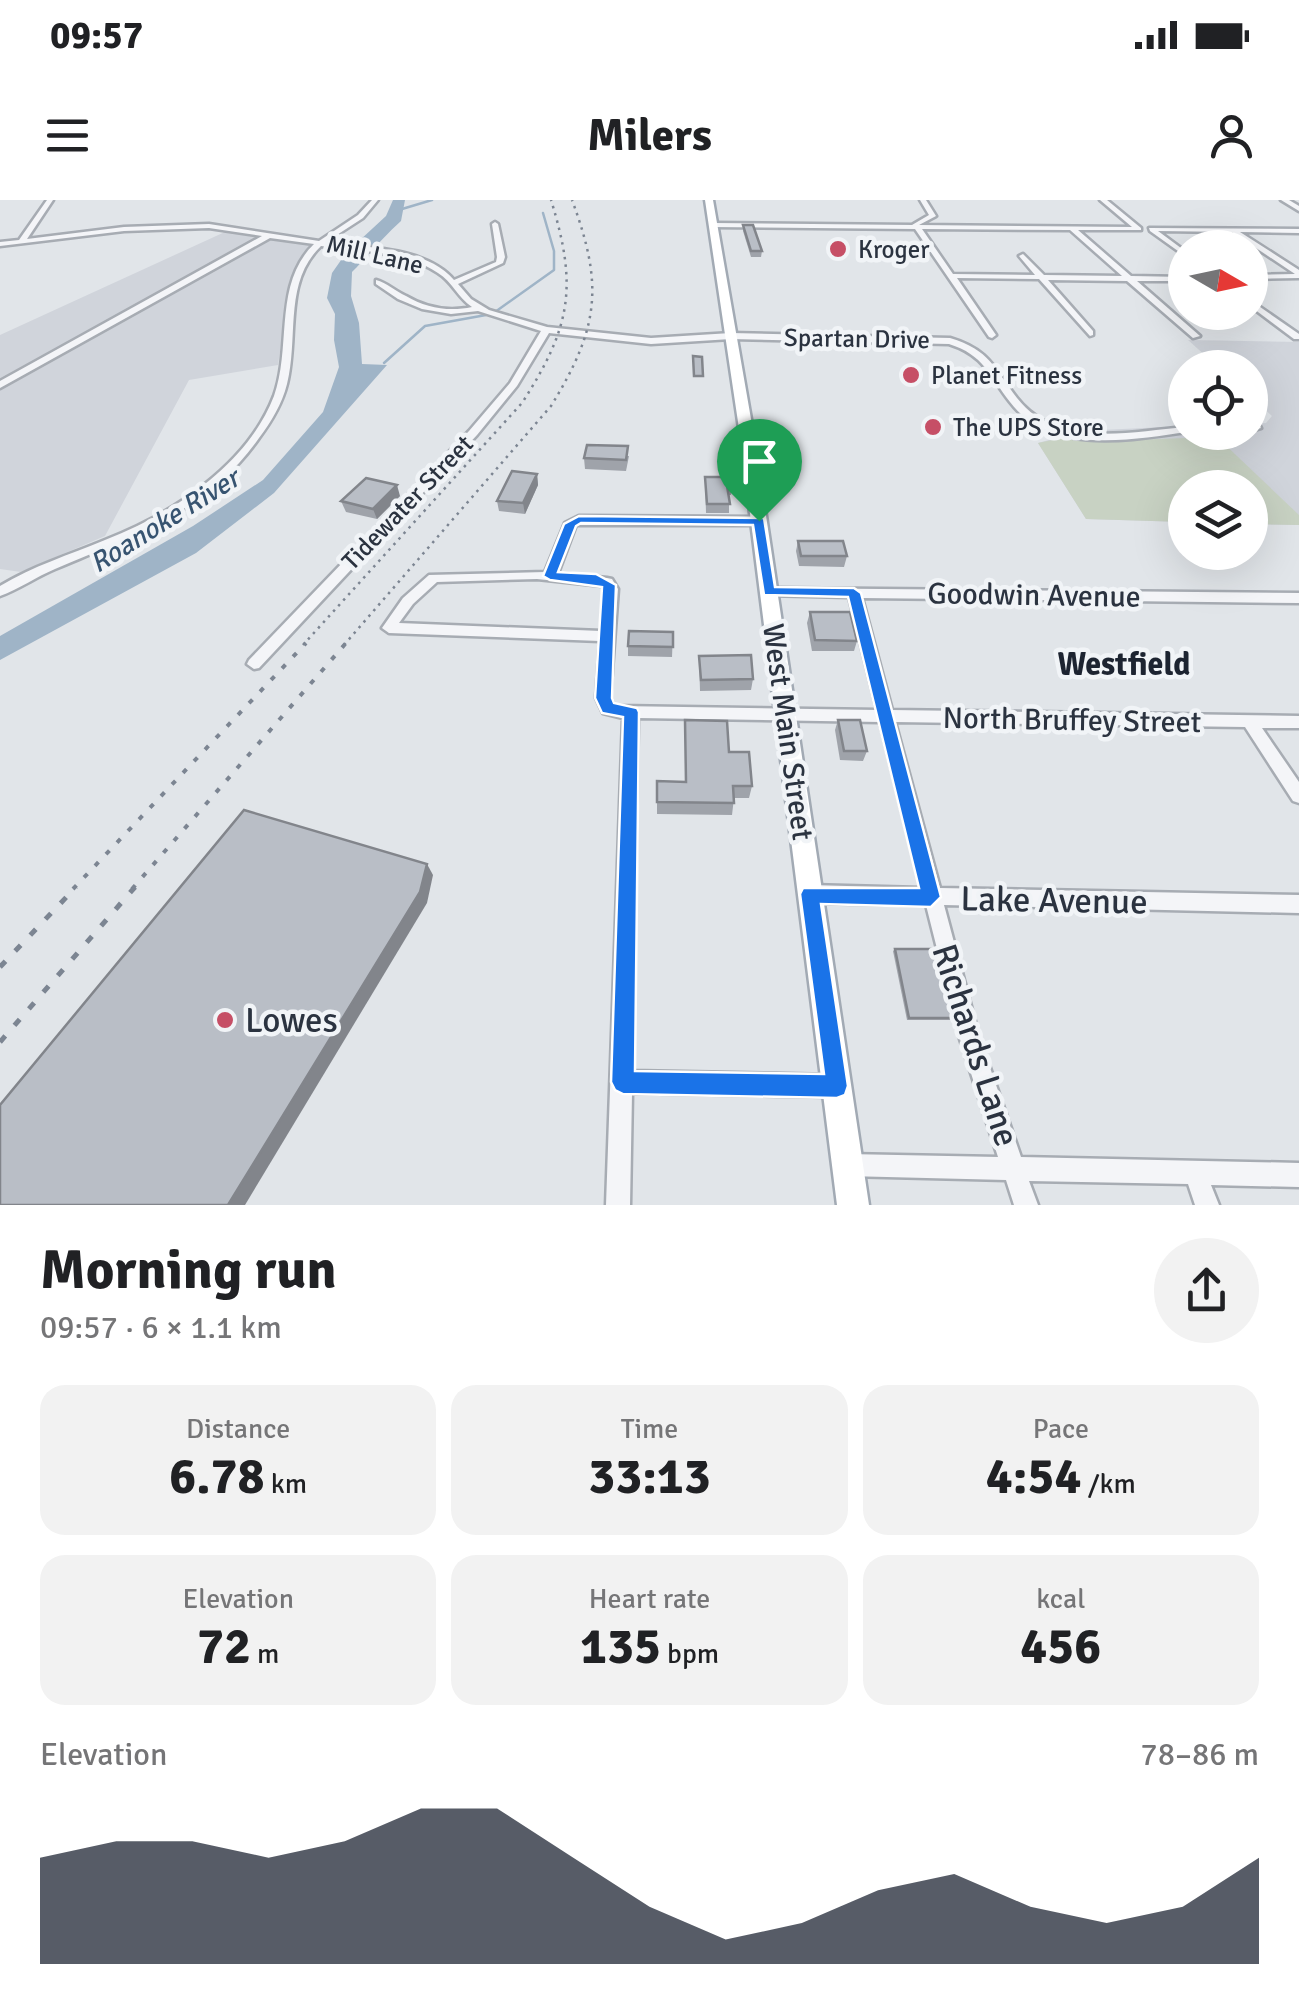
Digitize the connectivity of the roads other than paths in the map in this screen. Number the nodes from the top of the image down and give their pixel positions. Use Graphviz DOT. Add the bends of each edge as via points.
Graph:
graph roads {
  1 [pos="50,200"];
  2 [pos="375,200"];
  3 [pos="709,200"];
  4 [pos="923,200"];
  5 [pos="1103,200"];
  6 [pos="1284,200"];
  7 [pos="1299,209"];
  8 [pos="495,224"];
  9 [pos="714,225"];
  10 [pos="906,227"];
  11 [pos="917,227"];
  12 [pos="1072,229"];
  13 [pos="1192,230"];
  14 [pos="1268,231"];
  15 [pos="1299,231"];
  16 [pos="271,234"];
  17 [pos="320,241"];
  18 [pos="21,242"];
  19 [pos="1168,242"];
  20 [pos="0,244"];
  21 [pos="1268,254"];
  22 [pos="1023,256"];
  23 [pos="1299,275"];
  24 [pos="952,276"];
  25 [pos="1268,277"];
  26 [pos="1043,279"];
  27 [pos="1168,279"];
  28 [pos="1130,280"];
  29 [pos="379,282"];
  30 [pos="454,283"];
  31 [pos="478,308"];
  32 [pos="1268,315"];
  33 [pos="546,330"];
  34 [pos="1090,334"];
  35 [pos="731,336"];
  36 [pos="992,336"];
  37 [pos="1196,336"];
  38 [pos="1297,337"];
  39 [pos="0,385"];
  40 [pos="1168,431"];
  41 [pos="759,521"];
  42 [pos="550,576"];
  43 [pos="2,589"];
  44 [pos="769,592"];
  45 [pos="854,593"];
  46 [pos="1299,598"];
  47 [pos="607,636"];
  48 [pos="254,664"];
  49 [pos="631,712"];
  50 [pos="786,716"];
  51 [pos="885,717"];
  52 [pos="1250,722"];
  53 [pos="1299,722"];
  54 [pos="1299,796"];
  55 [pos="810,894"];
  56 [pos="931,897"];
  57 [pos="1299,904"];
  58 [pos="623,1082"];
  59 [pos="837,1086"];
  60 [pos="848,1166"];
  61 [pos="1016,1172"];
  62 [pos="1196,1174"];
  63 [pos="1299,1175"];
  64 [pos="618,1205"];
  65 [pos="853,1205"];
  66 [pos="1026,1205"];
  67 [pos="1207,1205"];
  1 -- 18 [label="street"];
  2 -- 17 [label="street"];
  3 -- 9 [label="main road, West Main Street"];
  4 -- 10 [label="street" via="931,218"];
  5 -- 12 [label="street" via="1139,229"];
  6 -- 7 [label="street"];
  8 -- 30 [label="street" via="498,263"];
  9 -- 10 [label="street"];
  9 -- 35 [label="main road, West Main Street"];
  10 -- 11 [label="street"];
  11 -- 12 [label="street"];
  11 -- 24 [label="street"];
  12 -- 28 [label="street"];
  13 -- 19 [label="street" via="1151,229"];
  14 -- 15 [label="street"];
  16 -- 17 [label="street, Mill Lane"];
  16 -- 18 [label="street, Mill Lane" via="174,226"];
  16 -- 39 [label="street"];
  17 -- 30 [label="street, Mill Lane" via="428,264"];
  17 -- 43 [label="street" via="298,274 278,398 240,456 156,522"];
  18 -- 20 [label="street, Mill Lane"];
  21 -- 23 [label="street"];
  22 -- 26 [label="street"];
  23 -- 25 [label="street"];
  24 -- 26 [label="street"];
  24 -- 36 [label="street"];
  26 -- 28 [label="street"];
  26 -- 34 [label="street"];
  27 -- 28 [label="street"];
  28 -- 37 [label="street"];
  29 -- 31 [label="street" via="414,304 455,312"];
  30 -- 31 [label="street, Mill Lane"];
  31 -- 33 [label="street, Mill Lane"];
  32 -- 38 [label="street"];
  33 -- 35 [label="street, Mill Lane" via="651,341"];
  33 -- 48 [label="street, Tidewater Street" via="514,384 473,433"];
  35 -- 40 [label="street, Spartan Drive" via="950,341 982,354 1022,411 1049,428 1092,435"];
  35 -- 41 [label="main road, West Main Street"];
  41 -- 42 [label="street" via="579,520 571,524"];
  41 -- 44 [label="main road, West Main Street"];
  42 -- 47 [label="street" via="609,585"];
  42 -- 47 [label="street" via="434,578 390,628"];
  44 -- 45 [label="street, Goodwin Avenue"];
  44 -- 50 [label="main road, West Main Street"];
  45 -- 46 [label="street, Goodwin Avenue"];
  45 -- 51 [label="street, Richards Lane"];
  47 -- 49 [label="street" via="606,705"];
  49 -- 50 [label="street, North Bruffey Street"];
  49 -- 58 [label="street"];
  50 -- 51 [label="street, North Bruffey Street"];
  50 -- 55 [label="main road, West Main Street"];
  51 -- 52 [label="street, North Bruffey Street"];
  51 -- 56 [label="street, Richards Lane"];
  52 -- 53 [label="street, North Bruffey Street"];
  52 -- 54 [label="street"];
  55 -- 56 [label="street, Lake Avenue"];
  55 -- 59 [label="main road, West Main Street"];
  56 -- 57 [label="street, Lake Avenue"];
  56 -- 61 [label="street, Richards Lane"];
  58 -- 59 [label="street"];
  58 -- 64 [label="street"];
  59 -- 60 [label="main road, West Main Street"];
  60 -- 61 [label="street"];
  60 -- 65 [label="main road, West Main Street"];
  61 -- 62 [label="street"];
  61 -- 66 [label="street, Richards Lane"];
  62 -- 63 [label="street"];
  62 -- 67 [label="street"];
}
